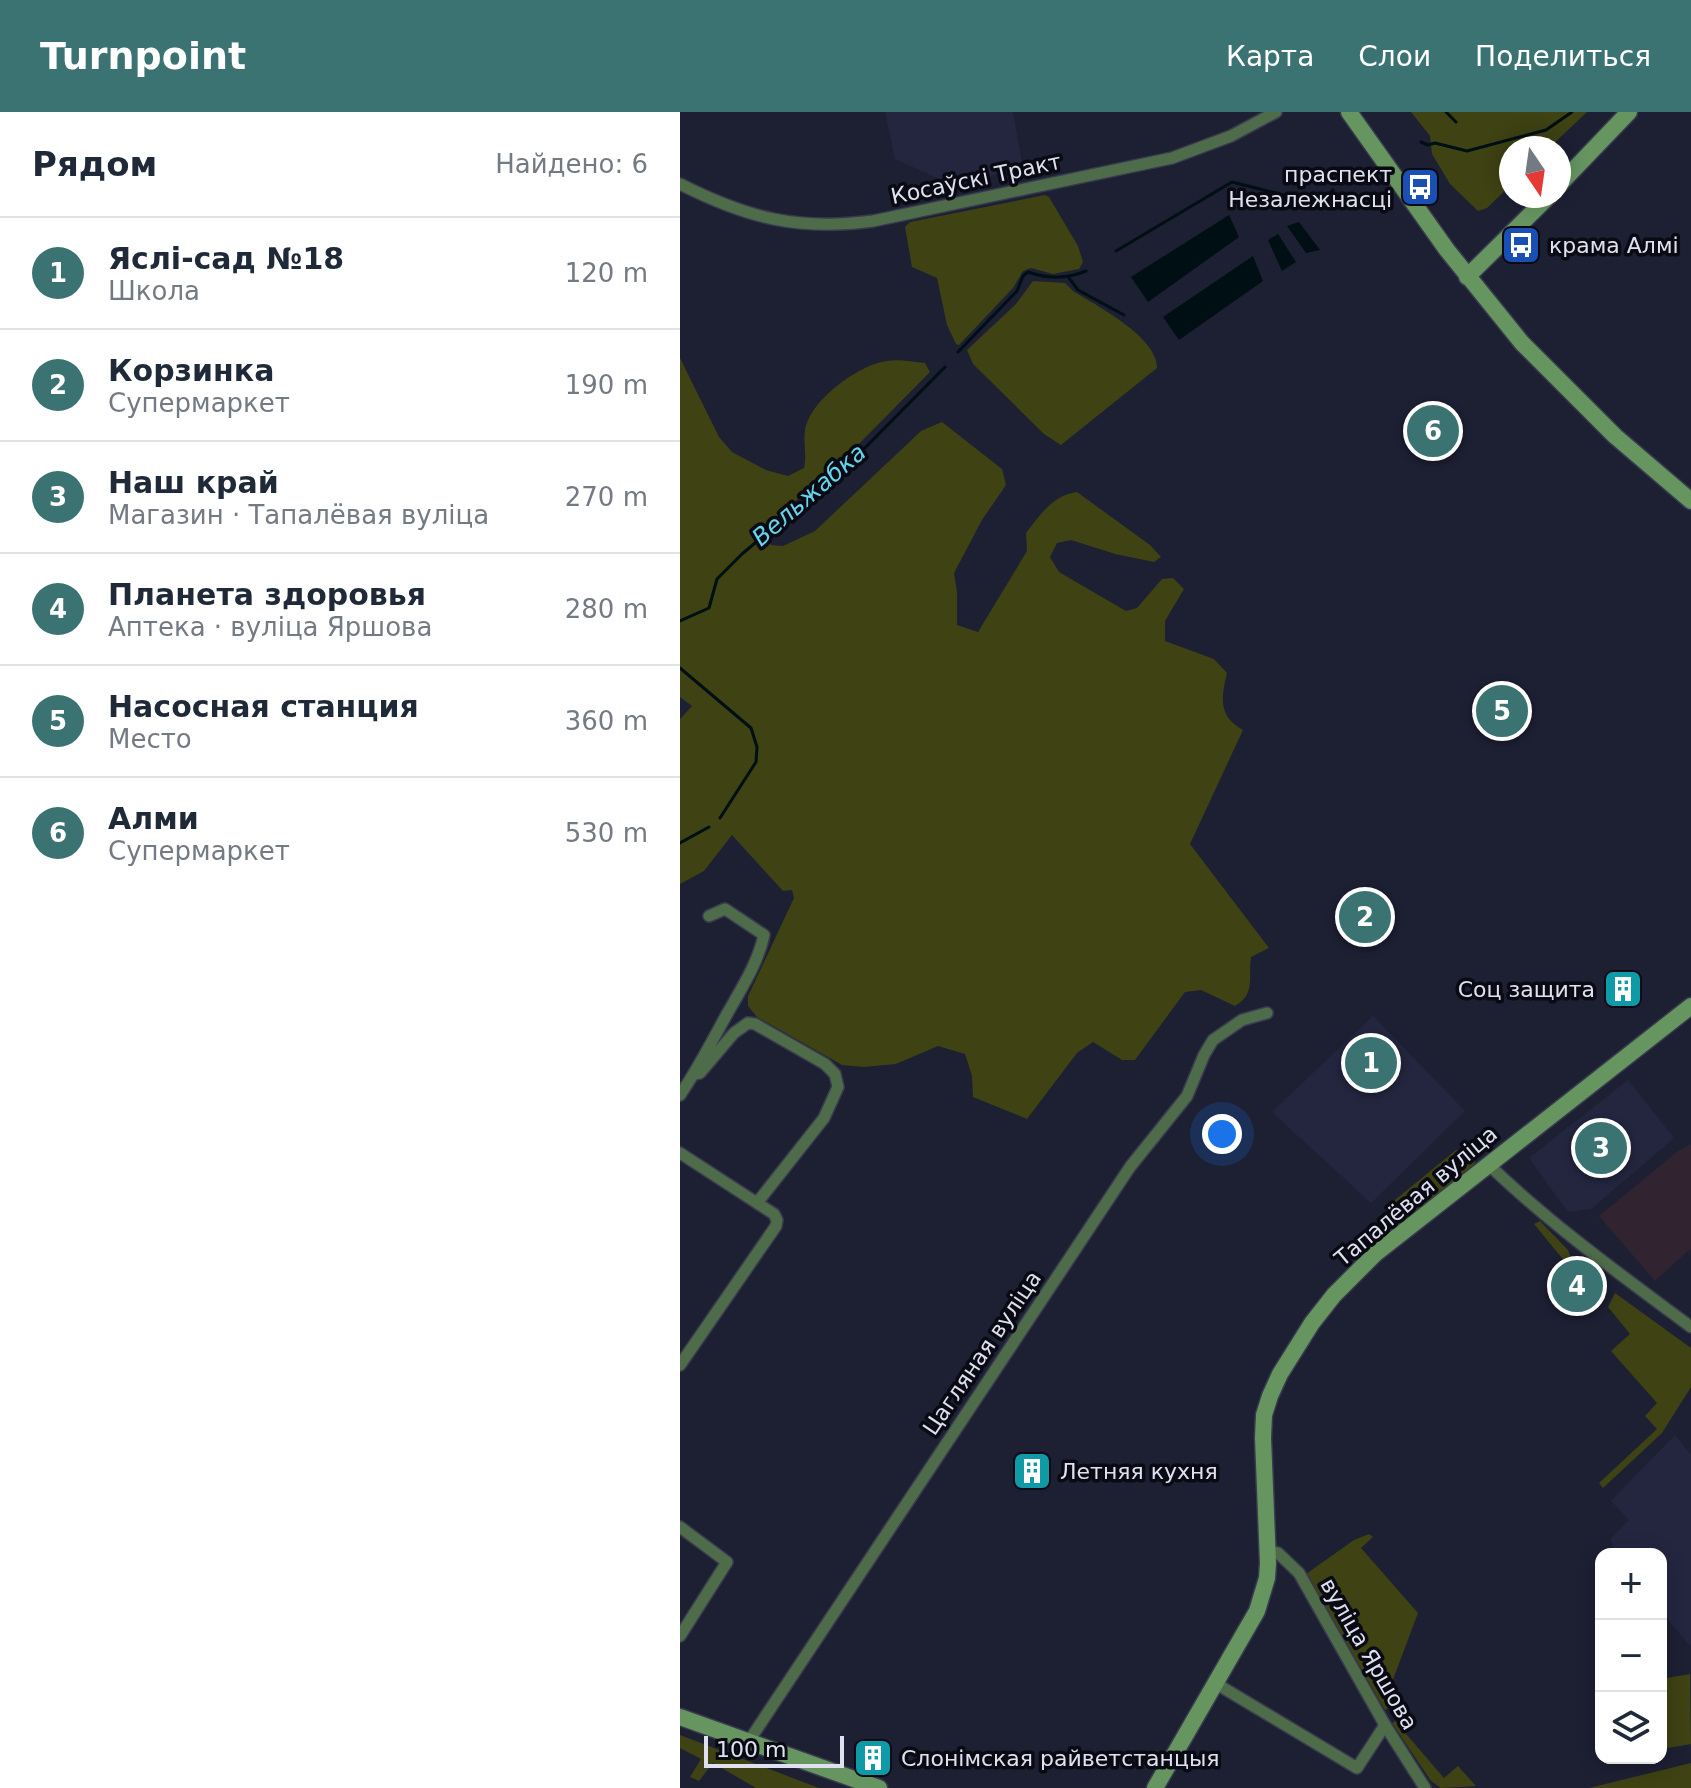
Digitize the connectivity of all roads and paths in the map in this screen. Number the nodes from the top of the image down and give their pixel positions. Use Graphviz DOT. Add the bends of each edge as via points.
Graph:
graph roads {
  1 [pos="1276,112"];
  2 [pos="1349,112"];
  3 [pos="1629,112"];
  4 [pos="1571,172"];
  5 [pos="680,184"];
  6 [pos="1537,208"];
  7 [pos="1467,277"];
  8 [pos="1691,501"];
  9 [pos="709,916"];
  10 [pos="1691,1006"];
  11 [pos="1267,1013"];
  12 [pos="694,1074"];
  13 [pos="680,1095"];
  14 [pos="680,1153"];
  15 [pos="1487,1163"];
  16 [pos="757,1203"];
  17 [pos="1691,1327"];
  18 [pos="680,1365"];
  19 [pos="680,1527"];
  20 [pos="1267,1551"];
  21 [pos="680,1636"];
  22 [pos="1215,1683"];
  23 [pos="680,1717"];
  24 [pos="1385,1725"];
  25 [pos="749,1741"];
  26 [pos="849,1783"];
  27 [pos="879,1788"];
  28 [pos="1155,1788"];
  29 [pos="1425,1788"];
  1 -- 5 [label="street, Косаўскі Тракт" via="1172,158 858,223 784,222 733,208"];
  2 -- 7 [label="main road"];
  3 -- 4 [label="main road"];
  6 -- 7 [label="main road"];
  7 -- 8 [label="main road" via="1522,343 1615,436"];
  9 -- 12 [label="street" via="725,909 764,935"];
  10 -- 15 [label="main road, Тапалёвая вуліца"];
  11 -- 25 [label="street, Цагляная вуліца" via="1242,1020 1213,1040 1187,1096 1130,1167"];
  12 -- 13 [label="street"];
  12 -- 16 [label="street" via="748,1023 835,1074 838,1087 824,1118"];
  14 -- 16 [label="street"];
  15 -- 17 [label="street" via="1606,1264"];
  15 -- 20 [label="main road, Тапалёвая вуліца" via="1355,1273 1312,1323 1280,1374 1264,1415"];
  16 -- 18 [label="street" via="774,1214 776,1226"];
  19 -- 21 [label="street" via="727,1562"];
  20 -- 22 [label="main road, Тапалёвая вуліца" via="1267,1578 1257,1611"];
  20 -- 24 [label="street, вуліца Яршова" via="1278,1553 1299,1573"];
  22 -- 24 [label="street" via="1357,1768"];
  22 -- 28 [label="main road, Тапалёвая вуліца"];
  23 -- 25 [label="main road"];
  24 -- 29 [label="street, вуліца Яршова"];
  25 -- 26 [label="main road"];
  26 -- 27 [label="main road"];
}
